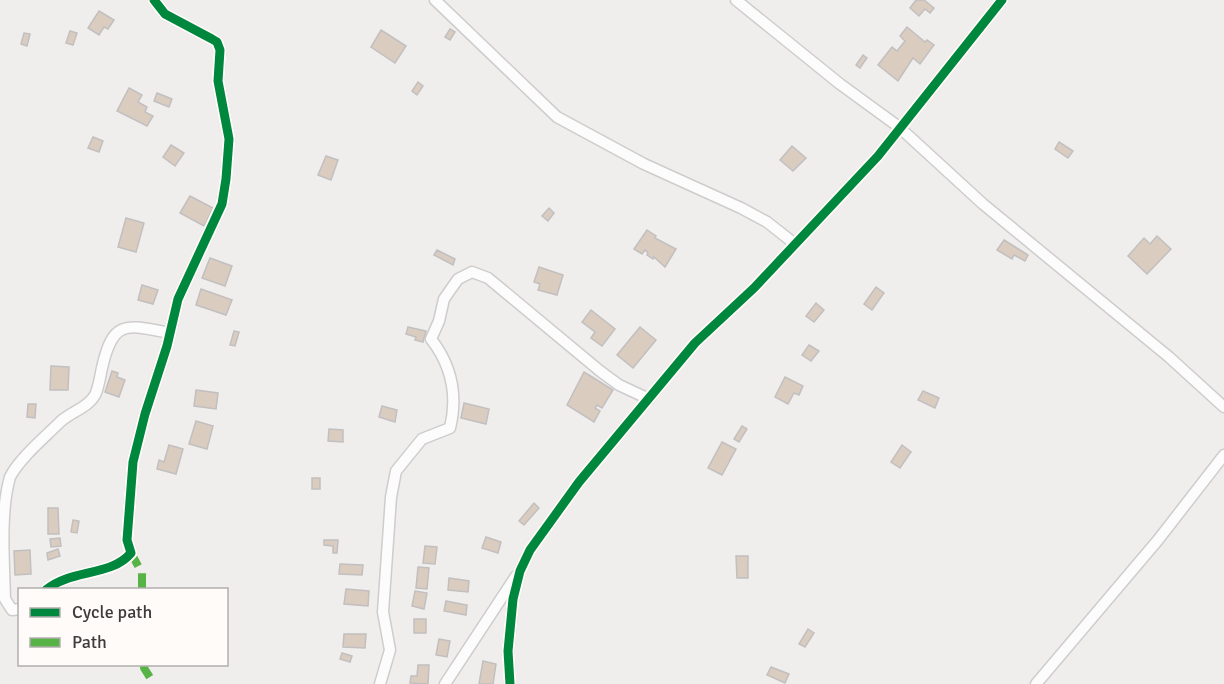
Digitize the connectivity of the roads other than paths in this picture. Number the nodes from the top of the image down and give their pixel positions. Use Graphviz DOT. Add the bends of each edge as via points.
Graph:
graph roads {
  1 [pos="154,0"];
  2 [pos="435,0"];
  3 [pos="736,0"];
  4 [pos="1002,0"];
  5 [pos="899,126"];
  6 [pos="795,244"];
  7 [pos="170,333"];
  8 [pos="649,399"];
  9 [pos="1224,407"];
  10 [pos="1224,455"];
  11 [pos="520,571"];
  12 [pos="50,588"];
  13 [pos="18,609"];
  14 [pos="380,684"];
  15 [pos="445,684"];
  16 [pos="510,684"];
  17 [pos="1036,684"];
  1 -- 7 [label="street" via="165,14 217,42 229,139 222,204 178,299"];
  2 -- 6 [label="street" via="557,117 644,164 741,208"];
  3 -- 5 [label="street"];
  4 -- 5 [label="street"];
  5 -- 6 [label="street" via="878,156"];
  5 -- 9 [label="street" via="983,204"];
  6 -- 8 [label="street" via="701,336"];
  7 -- 12 [label="street" via="133,462 127,540 131,553 124,562 69,577"];
  7 -- 13 [label="street" via="136,326 122,327 116,332 109,343 96,394 60,422 11,476 1,521 5,599 12,610"];
  8 -- 11 [label="street" via="579,482 530,550"];
  8 -- 14 [label="street" via="600,371 488,278 472,272 458,279 444,299 431,339 441,352 454,388 450,428 422,439 396,471 383,612 390,650"];
  10 -- 17 [label="street"];
  11 -- 15 [label="street"];
  11 -- 16 [label="street" via="508,651"];
}
